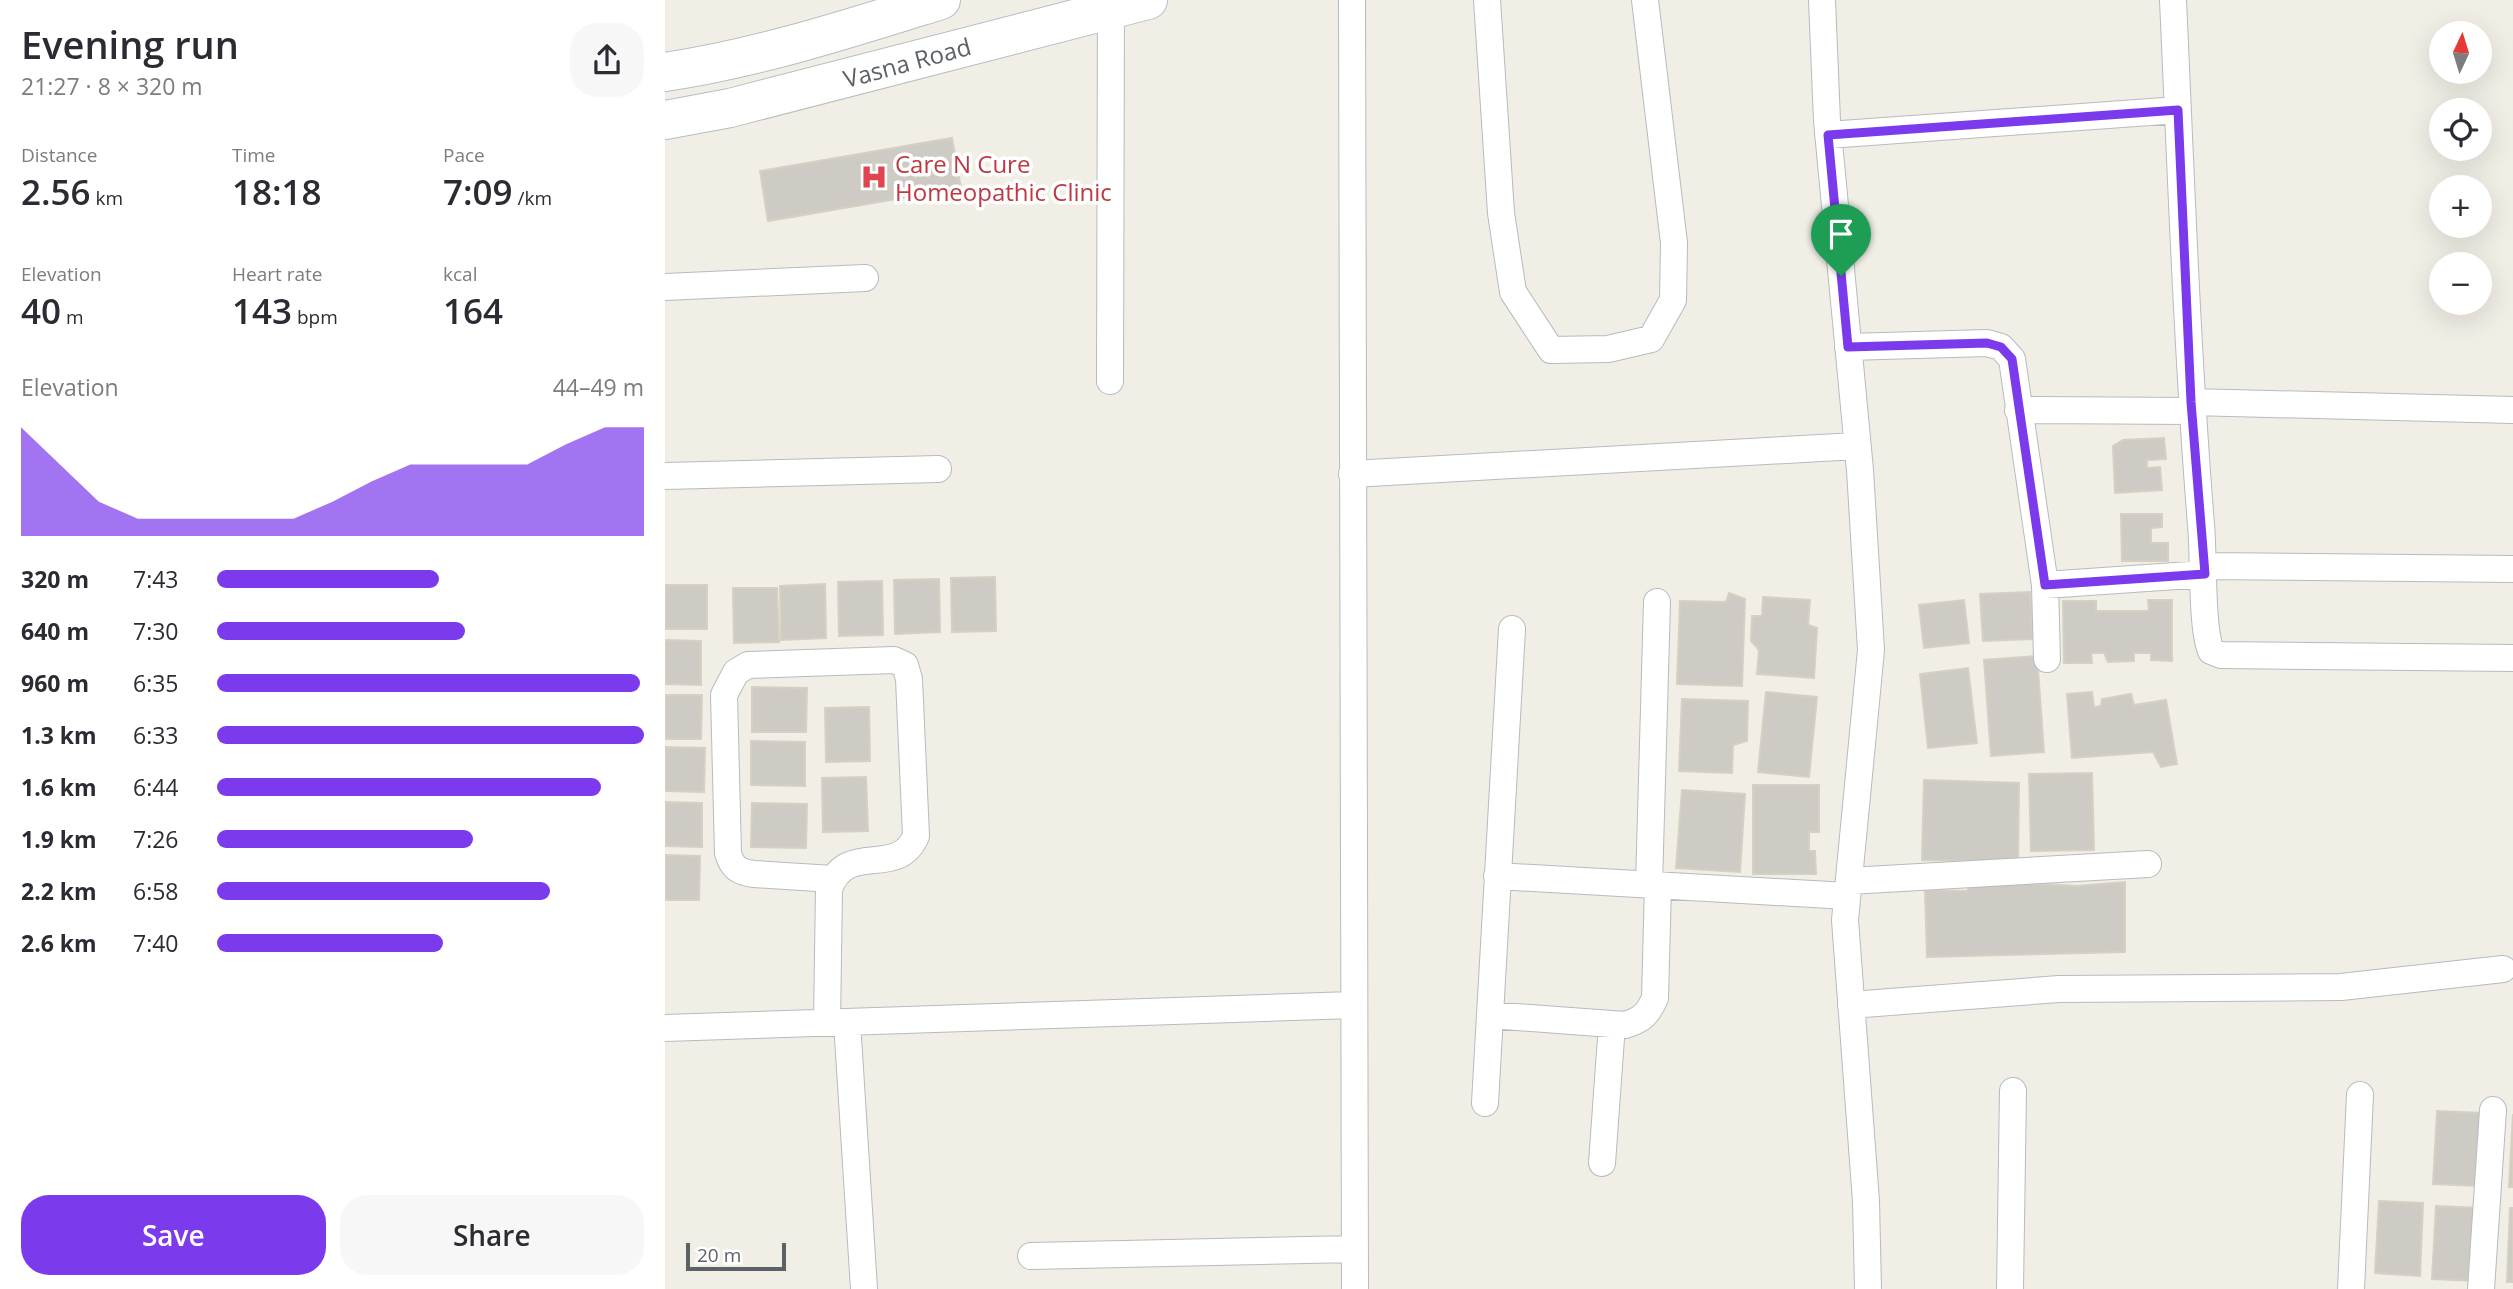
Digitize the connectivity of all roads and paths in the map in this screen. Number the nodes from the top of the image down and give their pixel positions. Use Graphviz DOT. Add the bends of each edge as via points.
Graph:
graph roads {
  1 [pos="941,0"];
  2 [pos="1148,0"];
  3 [pos="1352,0"];
  4 [pos="1487,0"];
  5 [pos="1645,0"];
  6 [pos="1822,0"];
  7 [pos="2173,0"];
  8 [pos="1111,5"];
  9 [pos="1066,10"];
  10 [pos="863,12"];
  11 [pos="665,72"];
  12 [pos="2178,110"];
  13 [pos="665,120"];
  14 [pos="1828,135"];
  15 [pos="865,278"];
  16 [pos="665,287"];
  17 [pos="1848,347"];
  18 [pos="1110,381"];
  19 [pos="2191,406"];
  20 [pos="2018,410"];
  21 [pos="2513,410"];
  22 [pos="1857,446"];
  23 [pos="938,470"];
  24 [pos="1352,474"];
  25 [pos="665,476"];
  26 [pos="2513,569"];
  27 [pos="2205,570"];
  28 [pos="2045,585"];
  29 [pos="1657,602"];
  30 [pos="1512,629"];
  31 [pos="2513,658"];
  32 [pos="2047,659"];
  33 [pos="2148,864"];
  34 [pos="1497,876"];
  35 [pos="833,878"];
  36 [pos="1653,885"];
  37 [pos="1848,889"];
  38 [pos="2503,969"];
  39 [pos="1352,1005"];
  40 [pos="1851,1005"];
  41 [pos="1490,1015"];
  42 [pos="837,1022"];
  43 [pos="1612,1024"];
  44 [pos="665,1028"];
  45 [pos="2013,1091"];
  46 [pos="2360,1095"];
  47 [pos="1485,1103"];
  48 [pos="2493,1110"];
  49 [pos="1602,1163"];
  50 [pos="1355,1249"];
  51 [pos="1031,1256"];
  52 [pos="864,1289"];
  53 [pos="1355,1289"];
  54 [pos="1868,1289"];
  55 [pos="2010,1289"];
  56 [pos="2351,1289"];
  57 [pos="2481,1289"];
  1 -- 10 [label="main road, Vasna Road"];
  2 -- 8 [label="main road, Vasna Road"];
  3 -- 24 [label="street"];
  4 -- 5 [label="street" via="1501,213 1513,292 1551,350 1608,349 1651,339 1673,300 1674,243"];
  6 -- 14 [label="street"];
  7 -- 12 [label="street"];
  8 -- 9 [label="main road, Vasna Road"];
  8 -- 18 [label="street"];
  9 -- 13 [label="main road, Vasna Road" via="730,108"];
  10 -- 11 [label="main road, Vasna Road" via="705,66"];
  12 -- 14 [label="street"];
  12 -- 19 [label="street"];
  14 -- 17 [label="street"];
  15 -- 16 [label="street"];
  17 -- 20 [label="street" via="1987,343 2001,347 2012,359"];
  17 -- 22 [label="street"];
  19 -- 20 [label="street"];
  19 -- 21 [label="street"];
  19 -- 27 [label="street"];
  20 -- 28 [label="street"];
  22 -- 24 [label="street"];
  22 -- 37 [label="street" via="1871,650"];
  23 -- 25 [label="street"];
  24 -- 39 [label="street"];
  26 -- 27 [label="street"];
  27 -- 28 [label="street"];
  27 -- 31 [label="street" via="2208,644 2211,651 2221,654"];
  28 -- 32 [label="street"];
  29 -- 36 [label="street"];
  30 -- 34 [label="street"];
  33 -- 37 [label="street"];
  34 -- 36 [label="street"];
  34 -- 41 [label="street"];
  35 -- 35 [label="street" via="849,865 900,855 911,848 916,836 905,665 883,659 748,665 736,672 724,695 731,864 754,874"];
  35 -- 42 [label="street" via="829,889"];
  36 -- 37 [label="street"];
  36 -- 43 [label="street" via="1655,998 1640,1021"];
  37 -- 40 [label="street" via="1845,920"];
  38 -- 40 [label="street" via="2341,987 2059,989"];
  39 -- 42 [label="street"];
  39 -- 50 [label="street"];
  40 -- 54 [label="street"];
  41 -- 43 [label="street"];
  41 -- 47 [label="street"];
  42 -- 44 [label="street"];
  42 -- 52 [label="street"];
  43 -- 49 [label="street"];
  45 -- 55 [label="street"];
  46 -- 56 [label="street"];
  48 -- 57 [label="street"];
  50 -- 51 [label="street"];
  50 -- 53 [label="street"];
}
